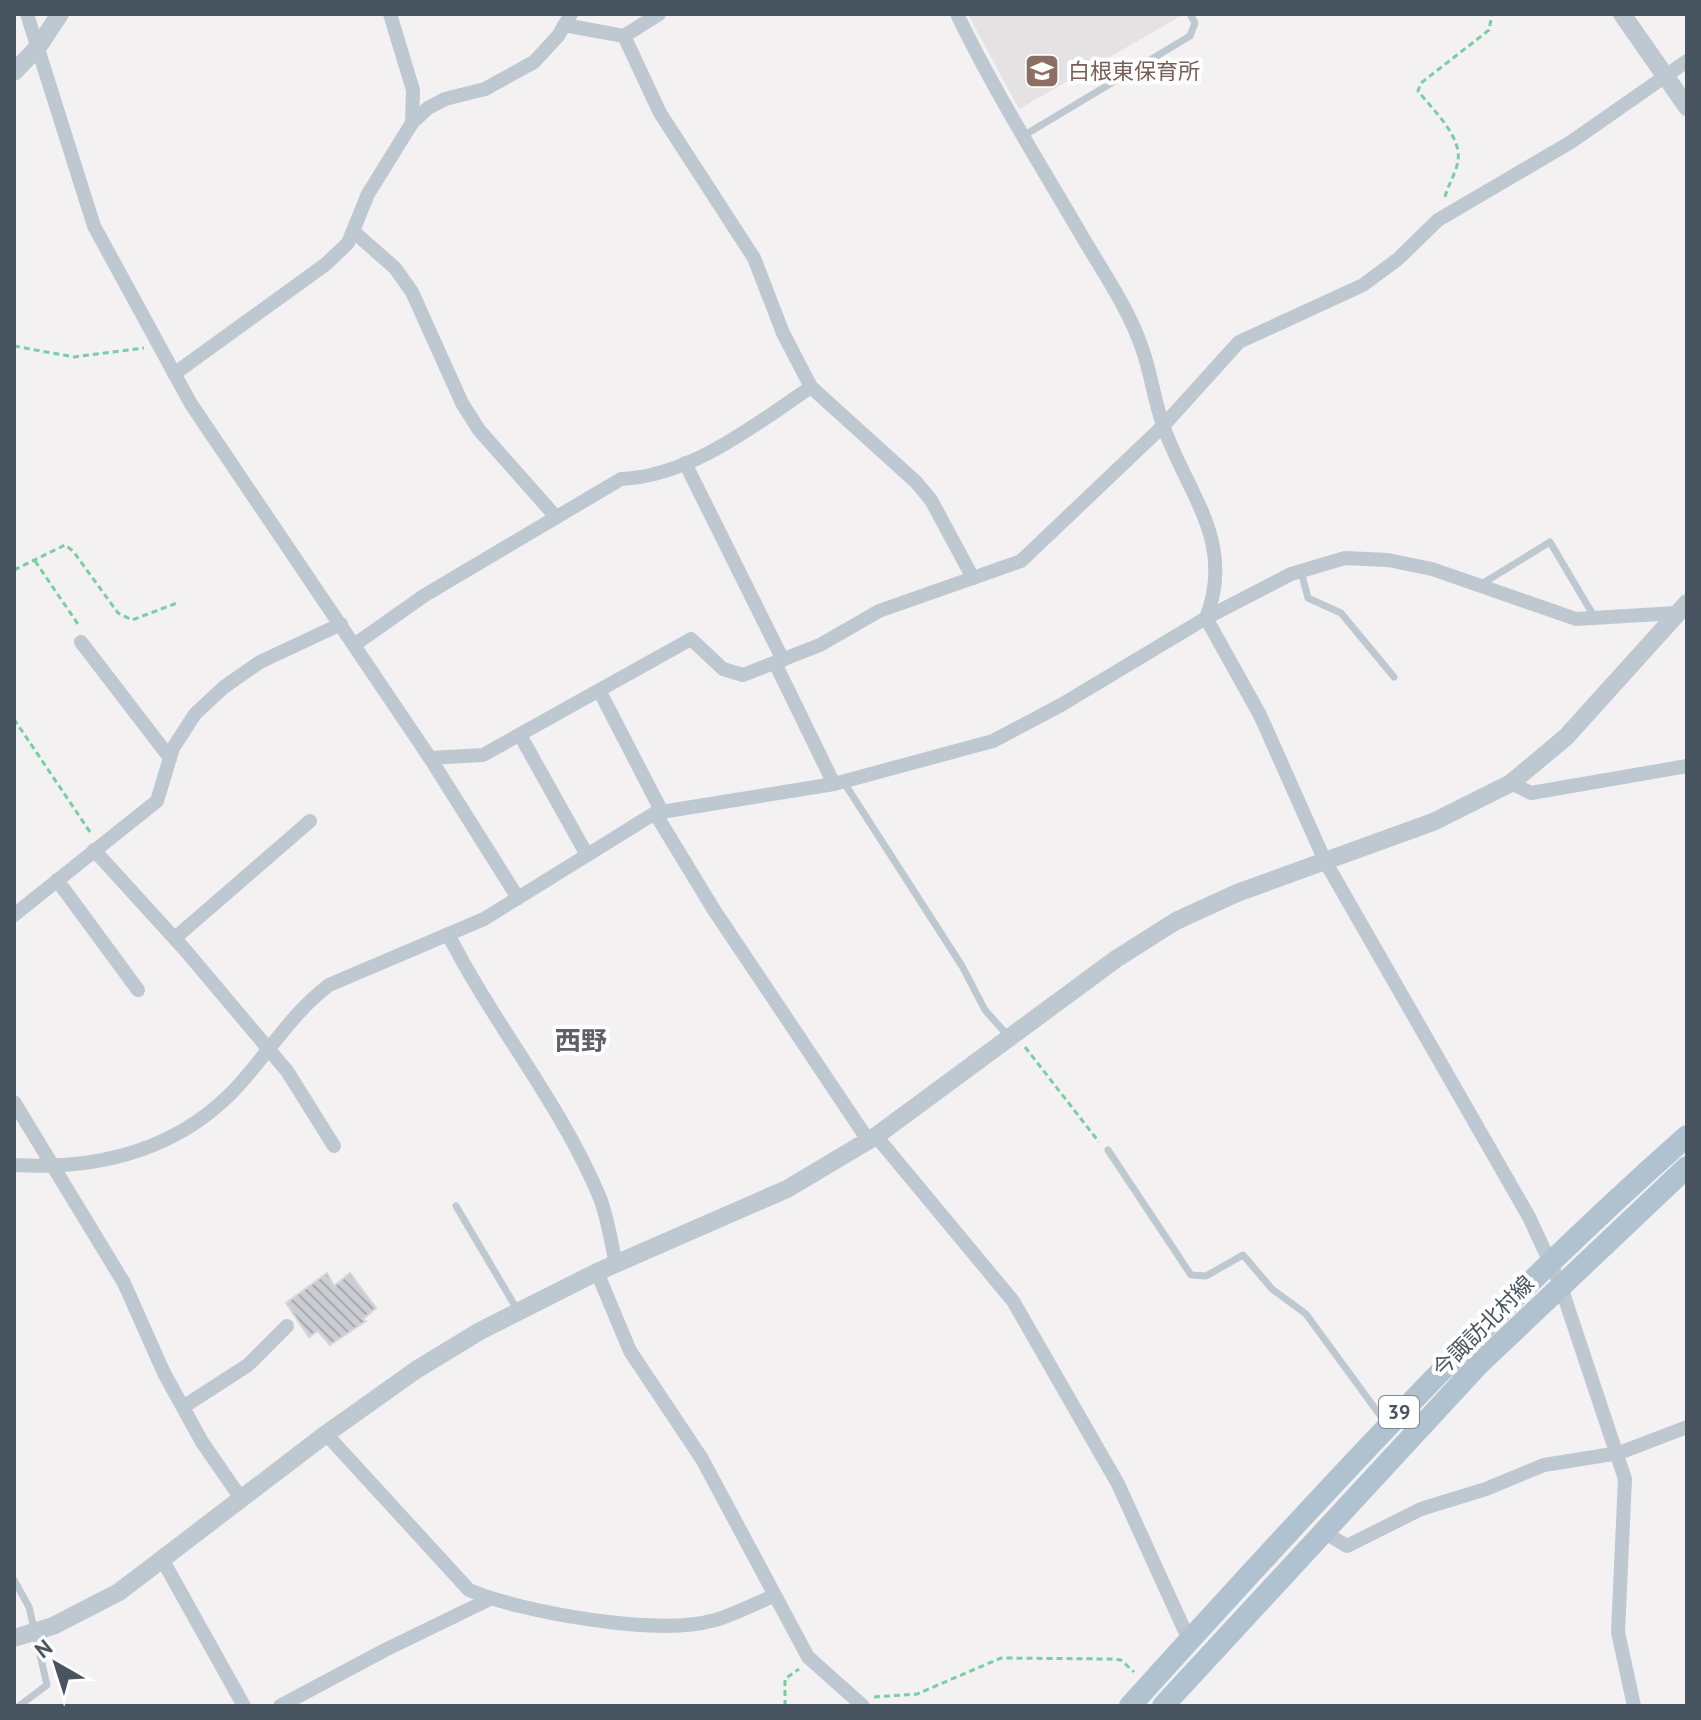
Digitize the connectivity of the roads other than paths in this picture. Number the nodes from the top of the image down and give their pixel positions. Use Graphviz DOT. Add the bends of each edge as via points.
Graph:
graph roads {
  1 [pos="27,14"];
  2 [pos="60,14"];
  3 [pos="390,14"];
  4 [pos="659,14"];
  5 [pos="957,14"];
  6 [pos="1190,14"];
  7 [pos="1622,14"];
  8 [pos="568,20"];
  9 [pos="624,36"];
  10 [pos="38,47"];
  11 [pos="1687,61"];
  12 [pos="14,72"];
  13 [pos="1666,77"];
  14 [pos="1687,107"];
  15 [pos="412,123"];
  16 [pos="1023,136"];
  17 [pos="354,232"];
  18 [pos="174,374"];
  19 [pos="811,387"];
  20 [pos="1163,426"];
  21 [pos="685,463"];
  22 [pos="556,517"];
  23 [pos="1301,571"];
  24 [pos="973,578"];
  25 [pos="1478,586"];
  26 [pos="1682,608"];
  27 [pos="1206,618"];
  28 [pos="1595,618"];
  29 [pos="341,624"];
  30 [pos="81,642"];
  31 [pos="354,645"];
  32 [pos="779,661"];
  33 [pos="1394,677"];
  34 [pos="600,692"];
  35 [pos="520,735"];
  36 [pos="170,758"];
  37 [pos="430,758"];
  38 [pos="1687,766"];
  39 [pos="838,782"];
  40 [pos="1511,783"];
  41 [pos="658,812"];
  42 [pos="310,821"];
  43 [pos="96,848"];
  44 [pos="587,855"];
  45 [pos="1325,861"];
  46 [pos="57,880"];
  47 [pos="518,898"];
  48 [pos="14,915"];
  49 [pos="448,934"];
  50 [pos="175,938"];
  51 [pos="138,990"];
  52 [pos="1012,1035"];
  53 [pos="268,1049"];
  54 [pos="14,1102"];
  55 [pos="1687,1136"];
  56 [pos="872,1138"];
  57 [pos="334,1146"];
  58 [pos="1108,1150"];
  59 [pos="14,1165"];
  60 [pos="51,1167"];
  61 [pos="1687,1167"];
  62 [pos="456,1206"];
  63 [pos="1549,1261"];
  64 [pos="616,1264"];
  65 [pos="597,1272"];
  66 [pos="1560,1284"];
  67 [pos="518,1311"];
  68 [pos="287,1326"];
  69 [pos="183,1407"];
  70 [pos="1387,1424"];
  71 [pos="1687,1427"];
  72 [pos="326,1434"];
  73 [pos="1619,1453"];
  74 [pos="240,1497"];
  75 [pos="1322,1531"];
  76 [pos="162,1559"];
  77 [pos="14,1580"];
  78 [pos="774,1596"];
  79 [pos="490,1599"];
  80 [pos="35,1632"];
  81 [pos="14,1638"];
  82 [pos="1189,1640"];
  83 [pos="1148,1685"];
  84 [pos="859,1702"];
  85 [pos="1166,1705"];
  86 [pos="19,1706"];
  87 [pos="244,1706"];
  88 [pos="280,1706"];
  89 [pos="1130,1706"];
  90 [pos="1634,1706"];
  1 -- 10 [label="street"];
  2 -- 10 [label="street"];
  3 -- 15 [label="street" via="413,90"];
  4 -- 9 [label="street"];
  5 -- 16 [label="street"];
  6 -- 16 [label="lane" via="1195,23 1190,36"];
  7 -- 13 [label="street"];
  8 -- 9 [label="street"];
  8 -- 15 [label="street" via="534,62 485,89 445,99"];
  9 -- 19 [label="street" via="660,113 754,258"];
  10 -- 12 [label="street"];
  10 -- 18 [label="street" via="94,226"];
  11 -- 13 [label="street"];
  13 -- 14 [label="street"];
  13 -- 20 [label="street" via="1571,142 1438,220 1363,285 1239,342"];
  15 -- 17 [label="street" via="368,194"];
  16 -- 20 [label="street" via="1125,310 1142,348"];
  17 -- 18 [label="street" via="326,264"];
  17 -- 22 [label="street" via="395,268 412,292 479,430"];
  18 -- 29 [label="street"];
  19 -- 21 [label="street" via="747,431"];
  19 -- 24 [label="street" via="916,482"];
  20 -- 24 [label="street" via="1021,561"];
  20 -- 27 [label="street" via="1213,540 1216,593"];
  21 -- 22 [label="street" via="651,478 621,479"];
  21 -- 32 [label="street"];
  22 -- 31 [label="street" via="425,595"];
  23 -- 25 [label="street" via="1345,558 1388,560"];
  23 -- 27 [label="street"];
  23 -- 33 [label="lane" via="1308,598 1341,613"];
  24 -- 32 [label="street" via="879,611 820,645"];
  25 -- 28 [label="street" via="1544,611"];
  25 -- 28 [label="lane" via="1550,542"];
  26 -- 28 [label="street"];
  26 -- 40 [label="street" via="1577,726"];
  27 -- 39 [label="street" via="993,741"];
  27 -- 45 [label="street" via="1260,715"];
  29 -- 31 [label="street"];
  29 -- 36 [label="street" via="260,662 224,687 195,714"];
  30 -- 36 [label="street"];
  31 -- 37 [label="street"];
  32 -- 34 [label="street" via="743,675 723,669 691,639"];
  32 -- 39 [label="street"];
  34 -- 35 [label="street"];
  34 -- 41 [label="street"];
  35 -- 37 [label="street" via="483,755"];
  35 -- 44 [label="street"];
  36 -- 43 [label="street" via="157,801"];
  37 -- 47 [label="street"];
  38 -- 40 [label="street" via="1531,793"];
  39 -- 41 [label="street"];
  39 -- 52 [label="lane" via="962,966 985,1010"];
  40 -- 45 [label="street" via="1433,822"];
  41 -- 44 [label="street"];
  41 -- 56 [label="street" via="714,910"];
  42 -- 50 [label="street"];
  43 -- 46 [label="street"];
  43 -- 50 [label="street"];
  44 -- 47 [label="street"];
  45 -- 52 [label="street" via="1176,921"];
  45 -- 63 [label="street" via="1529,1217"];
  46 -- 48 [label="street"];
  46 -- 51 [label="street"];
  47 -- 49 [label="street"];
  49 -- 53 [label="street" via="329,985 307,1002"];
  49 -- 64 [label="street" via="473,983 571,1137 601,1202"];
  50 -- 53 [label="street"];
  52 -- 56 [label="street"];
  53 -- 57 [label="street"];
  53 -- 60 [label="street" via="204,1120 157,1146 89,1165"];
  54 -- 60 [label="street"];
  55 -- 63 [label="main road, 今諏訪北村線 / 39"];
  56 -- 64 [label="street" via="787,1189"];
  56 -- 82 [label="street" via="1013,1301 1118,1484"];
  58 -- 70 [label="lane" via="1191,1275 1206,1276 1243,1255 1272,1289 1306,1314"];
  59 -- 60 [label="street"];
  60 -- 69 [label="street" via="124,1283"];
  61 -- 66 [label="main road, 今諏訪北村線 / 39"];
  62 -- 67 [label="lane"];
  63 -- 66 [label="street"];
  63 -- 70 [label="main road, 今諏訪北村線 / 39"];
  64 -- 65 [label="street"];
  65 -- 67 [label="street"];
  65 -- 78 [label="street" via="630,1351 702,1459"];
  66 -- 73 [label="street"];
  66 -- 75 [label="main road, 今諏訪北村線 / 39"];
  67 -- 72 [label="street" via="416,1370"];
  68 -- 69 [label="street" via="248,1365"];
  69 -- 74 [label="street"];
  70 -- 82 [label="main road, 今諏訪北村線 / 39"];
  71 -- 73 [label="street"];
  72 -- 74 [label="street"];
  72 -- 79 [label="street" via="469,1590"];
  73 -- 75 [label="street" via="1544,1465 1421,1509 1347,1546"];
  73 -- 90 [label="street" via="1625,1504 1618,1632"];
  74 -- 76 [label="street"];
  75 -- 85 [label="main road, 今諏訪北村線 / 39"];
  76 -- 80 [label="street" via="119,1592"];
  76 -- 87 [label="street"];
  77 -- 80 [label="lane"];
  78 -- 79 [label="street" via="709,1622 652,1625"];
  78 -- 84 [label="street" via="812,1661"];
  79 -- 88 [label="street"];
  80 -- 81 [label="street"];
  80 -- 86 [label="lane" via="47,1685"];
  82 -- 83 [label="main road, 今諏訪北村線 / 39"];
  83 -- 85 [label="street"];
  83 -- 89 [label="main road, 今諏訪北村線 / 39"];
}
